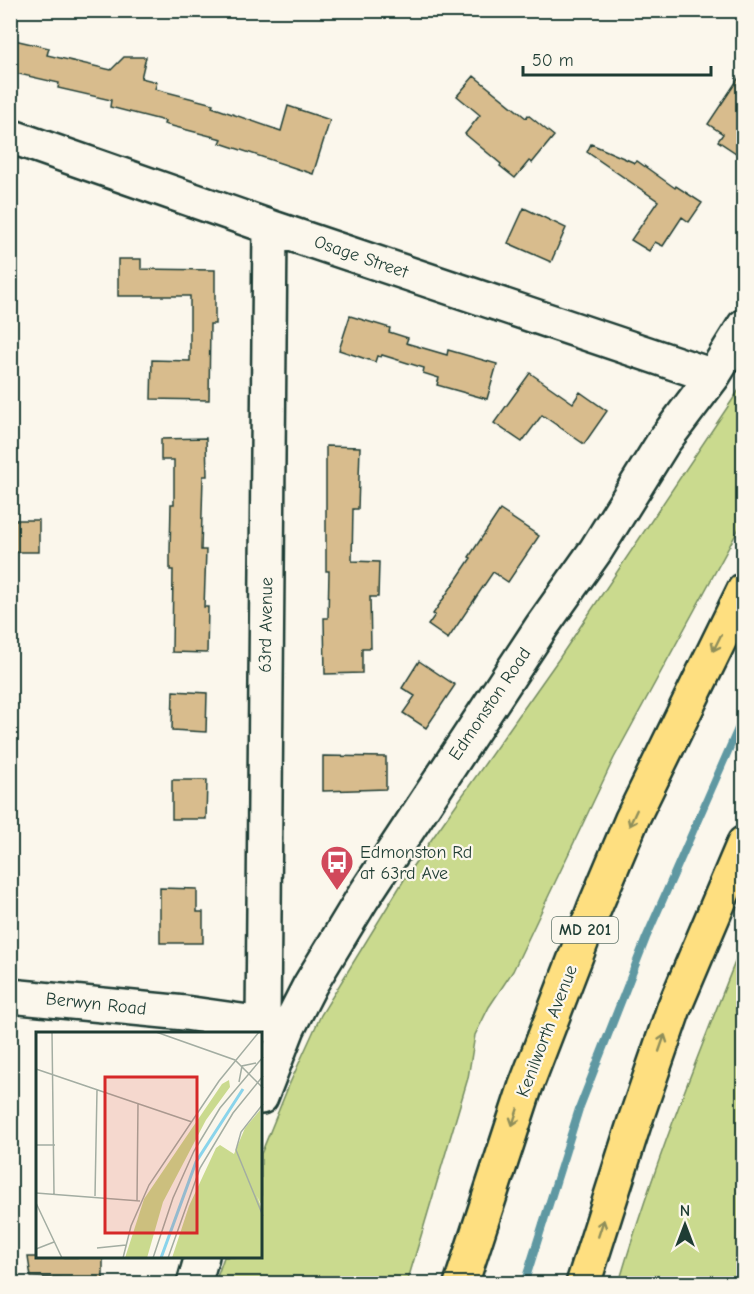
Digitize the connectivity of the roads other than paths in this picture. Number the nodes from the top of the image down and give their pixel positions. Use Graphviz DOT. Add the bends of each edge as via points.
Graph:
graph roads {
  1 [pos="10,136"];
  2 [pos="270,227"];
  3 [pos="744,326"];
  4 [pos="713,376"];
  5 [pos="744,590"];
  6 [pos="744,843"];
  7 [pos="10,996"];
  8 [pos="275,1026"];
  9 [pos="262,1092"];
  10 [pos="202,1258"];
  11 [pos="194,1284"];
  12 [pos="461,1284"];
  13 [pos="583,1284"];
  1 -- 2 [label="street, Osage Street"];
  2 -- 4 [label="street, Osage Street"];
  2 -- 8 [label="street, 63rd Avenue"];
  3 -- 4 [label="street, Edmonston Road"];
  4 -- 8 [label="street, Edmonston Road" via="664,441 596,549 396,845 310,986"];
  5 -- 12 [label="main road, Kenilworth Avenue / MD 201, one-way" via="632,819 594,909 525,1088"];
  13 -- 6 [label="main road, one-way" via="674,1008"];
  7 -- 8 [label="street, Berwyn Road" via="162,1010"];
  8 -- 9 [label="street, Edmonston Road"];
  10 -- 11 [label="street"];
}
